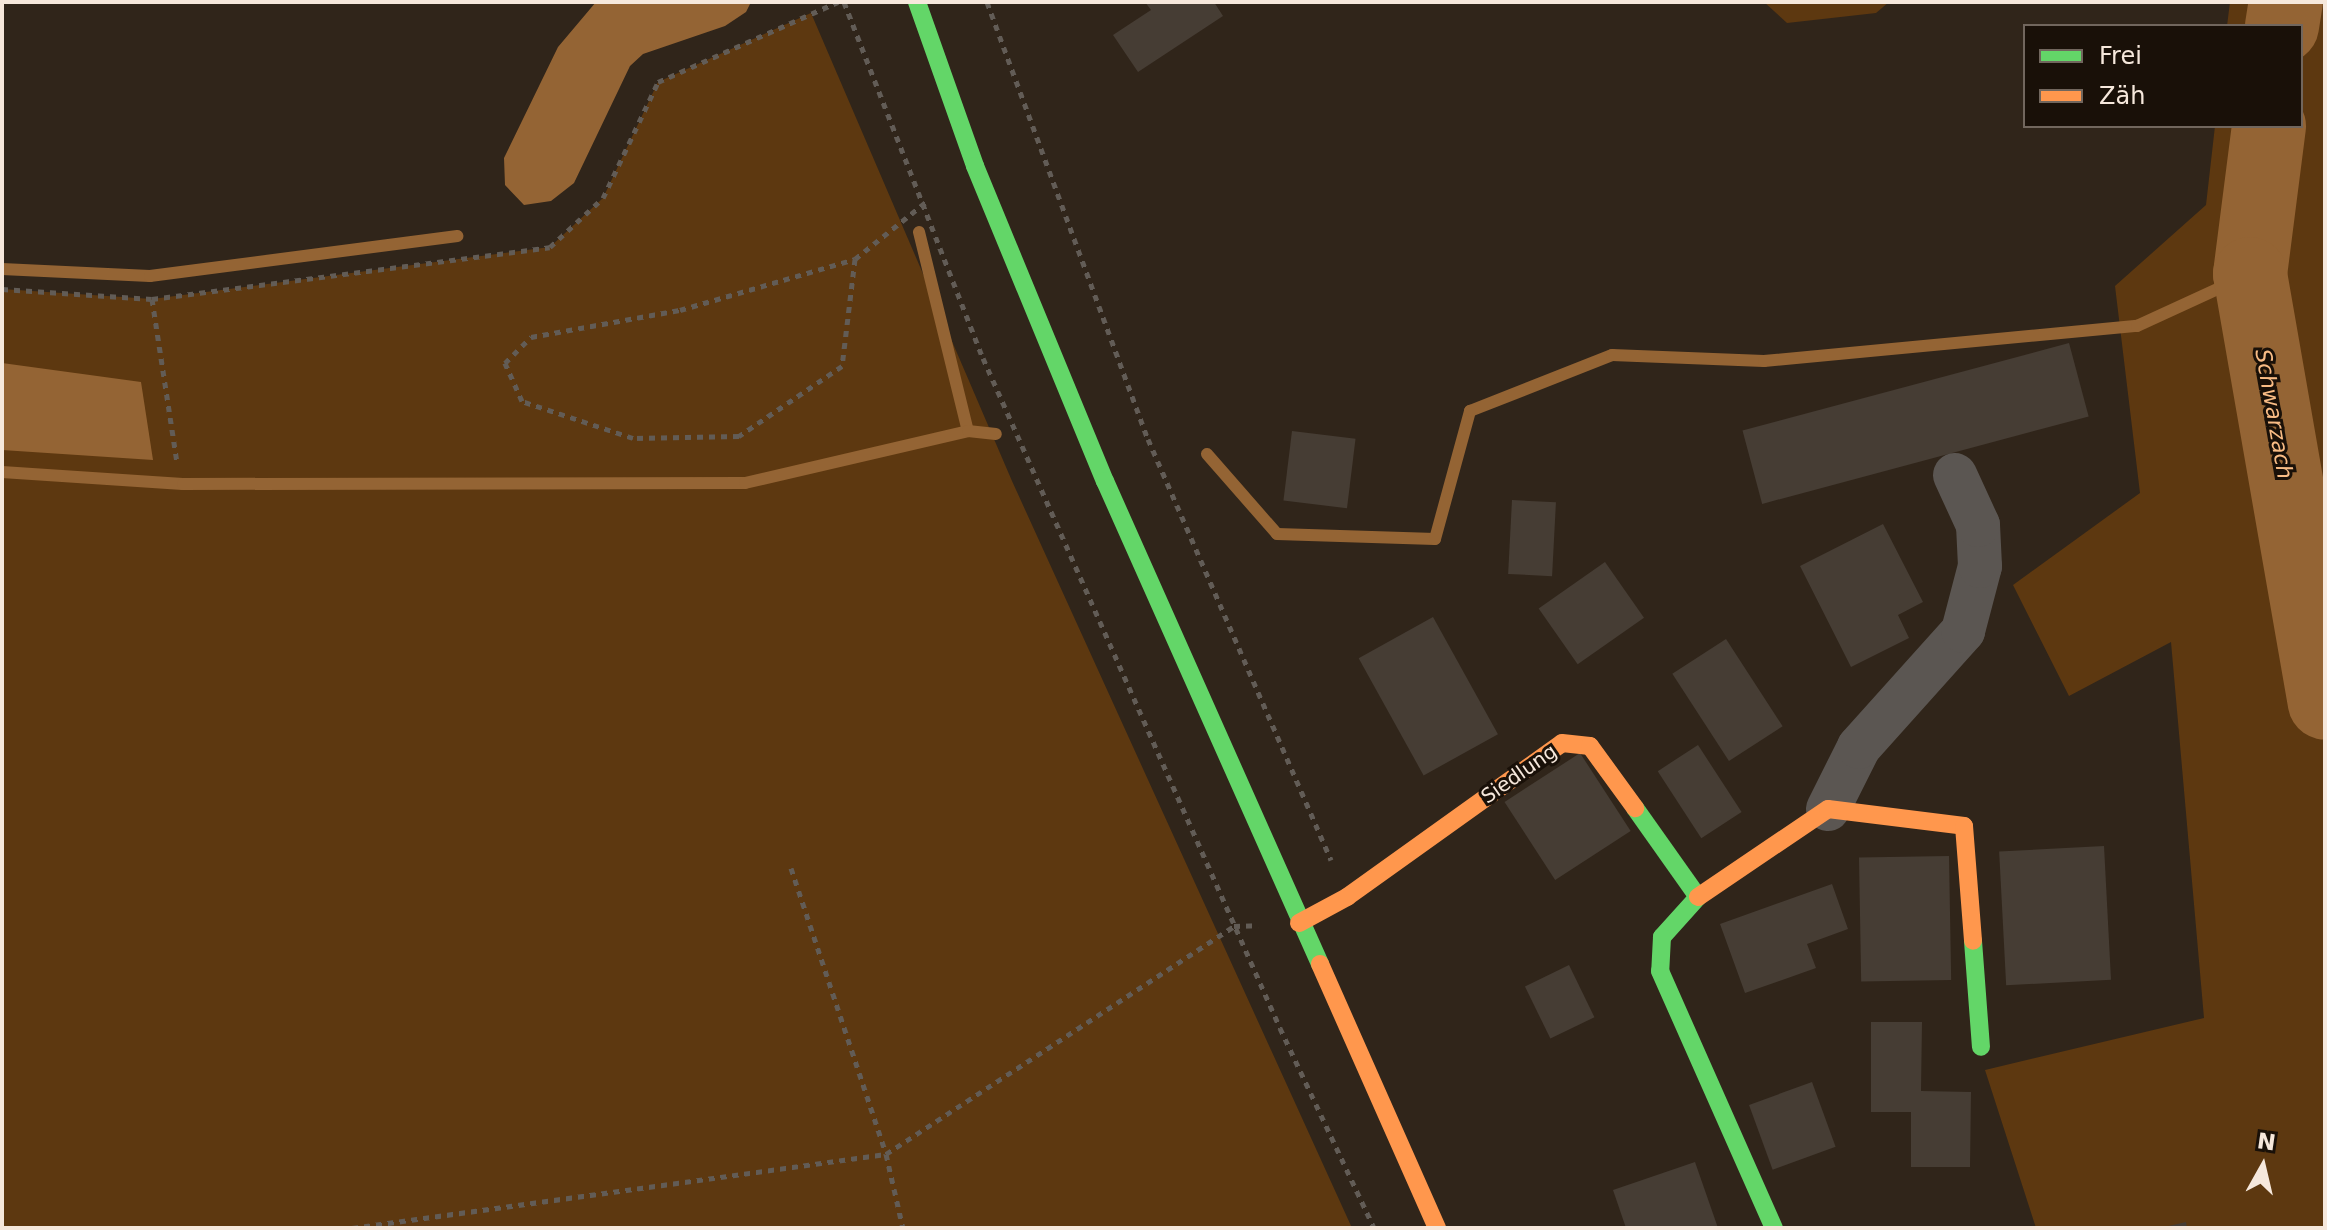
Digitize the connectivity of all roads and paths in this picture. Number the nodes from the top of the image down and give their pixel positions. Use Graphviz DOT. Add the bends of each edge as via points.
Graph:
graph roads {
  1 [pos="841,2"];
  2 [pos="917,2"];
  3 [pos="987,2"];
  4 [pos="926,202"];
  5 [pos="855,259"];
  6 [pos="2,289"];
  7 [pos="152,299"];
  8 [pos="177,462"];
  9 [pos="1955,475"];
  10 [pos="1828,809"];
  11 [pos="791,868"];
  12 [pos="1347,897"];
  13 [pos="1698,897"];
  14 [pos="1299,923"];
  15 [pos="1234,926"];
  16 [pos="1981,1047"];
  17 [pos="886,1154"];
  18 [pos="352,1228"];
  19 [pos="903,1228"];
  20 [pos="1374,1228"];
  21 [pos="1437,1228"];
  22 [pos="1774,1228"];
  1 -- 4 [label="path"];
  1 -- 7 [label="path" via="658,82 603,198 550,247"];
  2 -- 14 [label="street" via="975,166 1099,467"];
  3 -- 12 [label="path" via="1148,439"];
  4 -- 5 [label="path"];
  4 -- 15 [label="path" via="983,358"];
  5 -- 5 [label="path" via="680,310 531,337 505,363 522,401 633,438 739,436 842,366"];
  6 -- 7 [label="path"];
  7 -- 8 [label="path"];
  9 -- 10 [label="street" via="1978,525 1980,566 1963,631 1859,747"];
  10 -- 13 [label="street"];
  10 -- 16 [label="street" via="1964,826"];
  11 -- 17 [label="path"];
  12 -- 13 [label="street, Siedlung" via="1562,743 1590,746"];
  12 -- 14 [label="street, Siedlung"];
  13 -- 22 [label="street" via="1662,937 1660,971"];
  14 -- 21 [label="street"];
  15 -- 17 [label="path"];
  15 -- 20 [label="path"];
  17 -- 18 [label="path"];
  17 -- 19 [label="path"];
}
